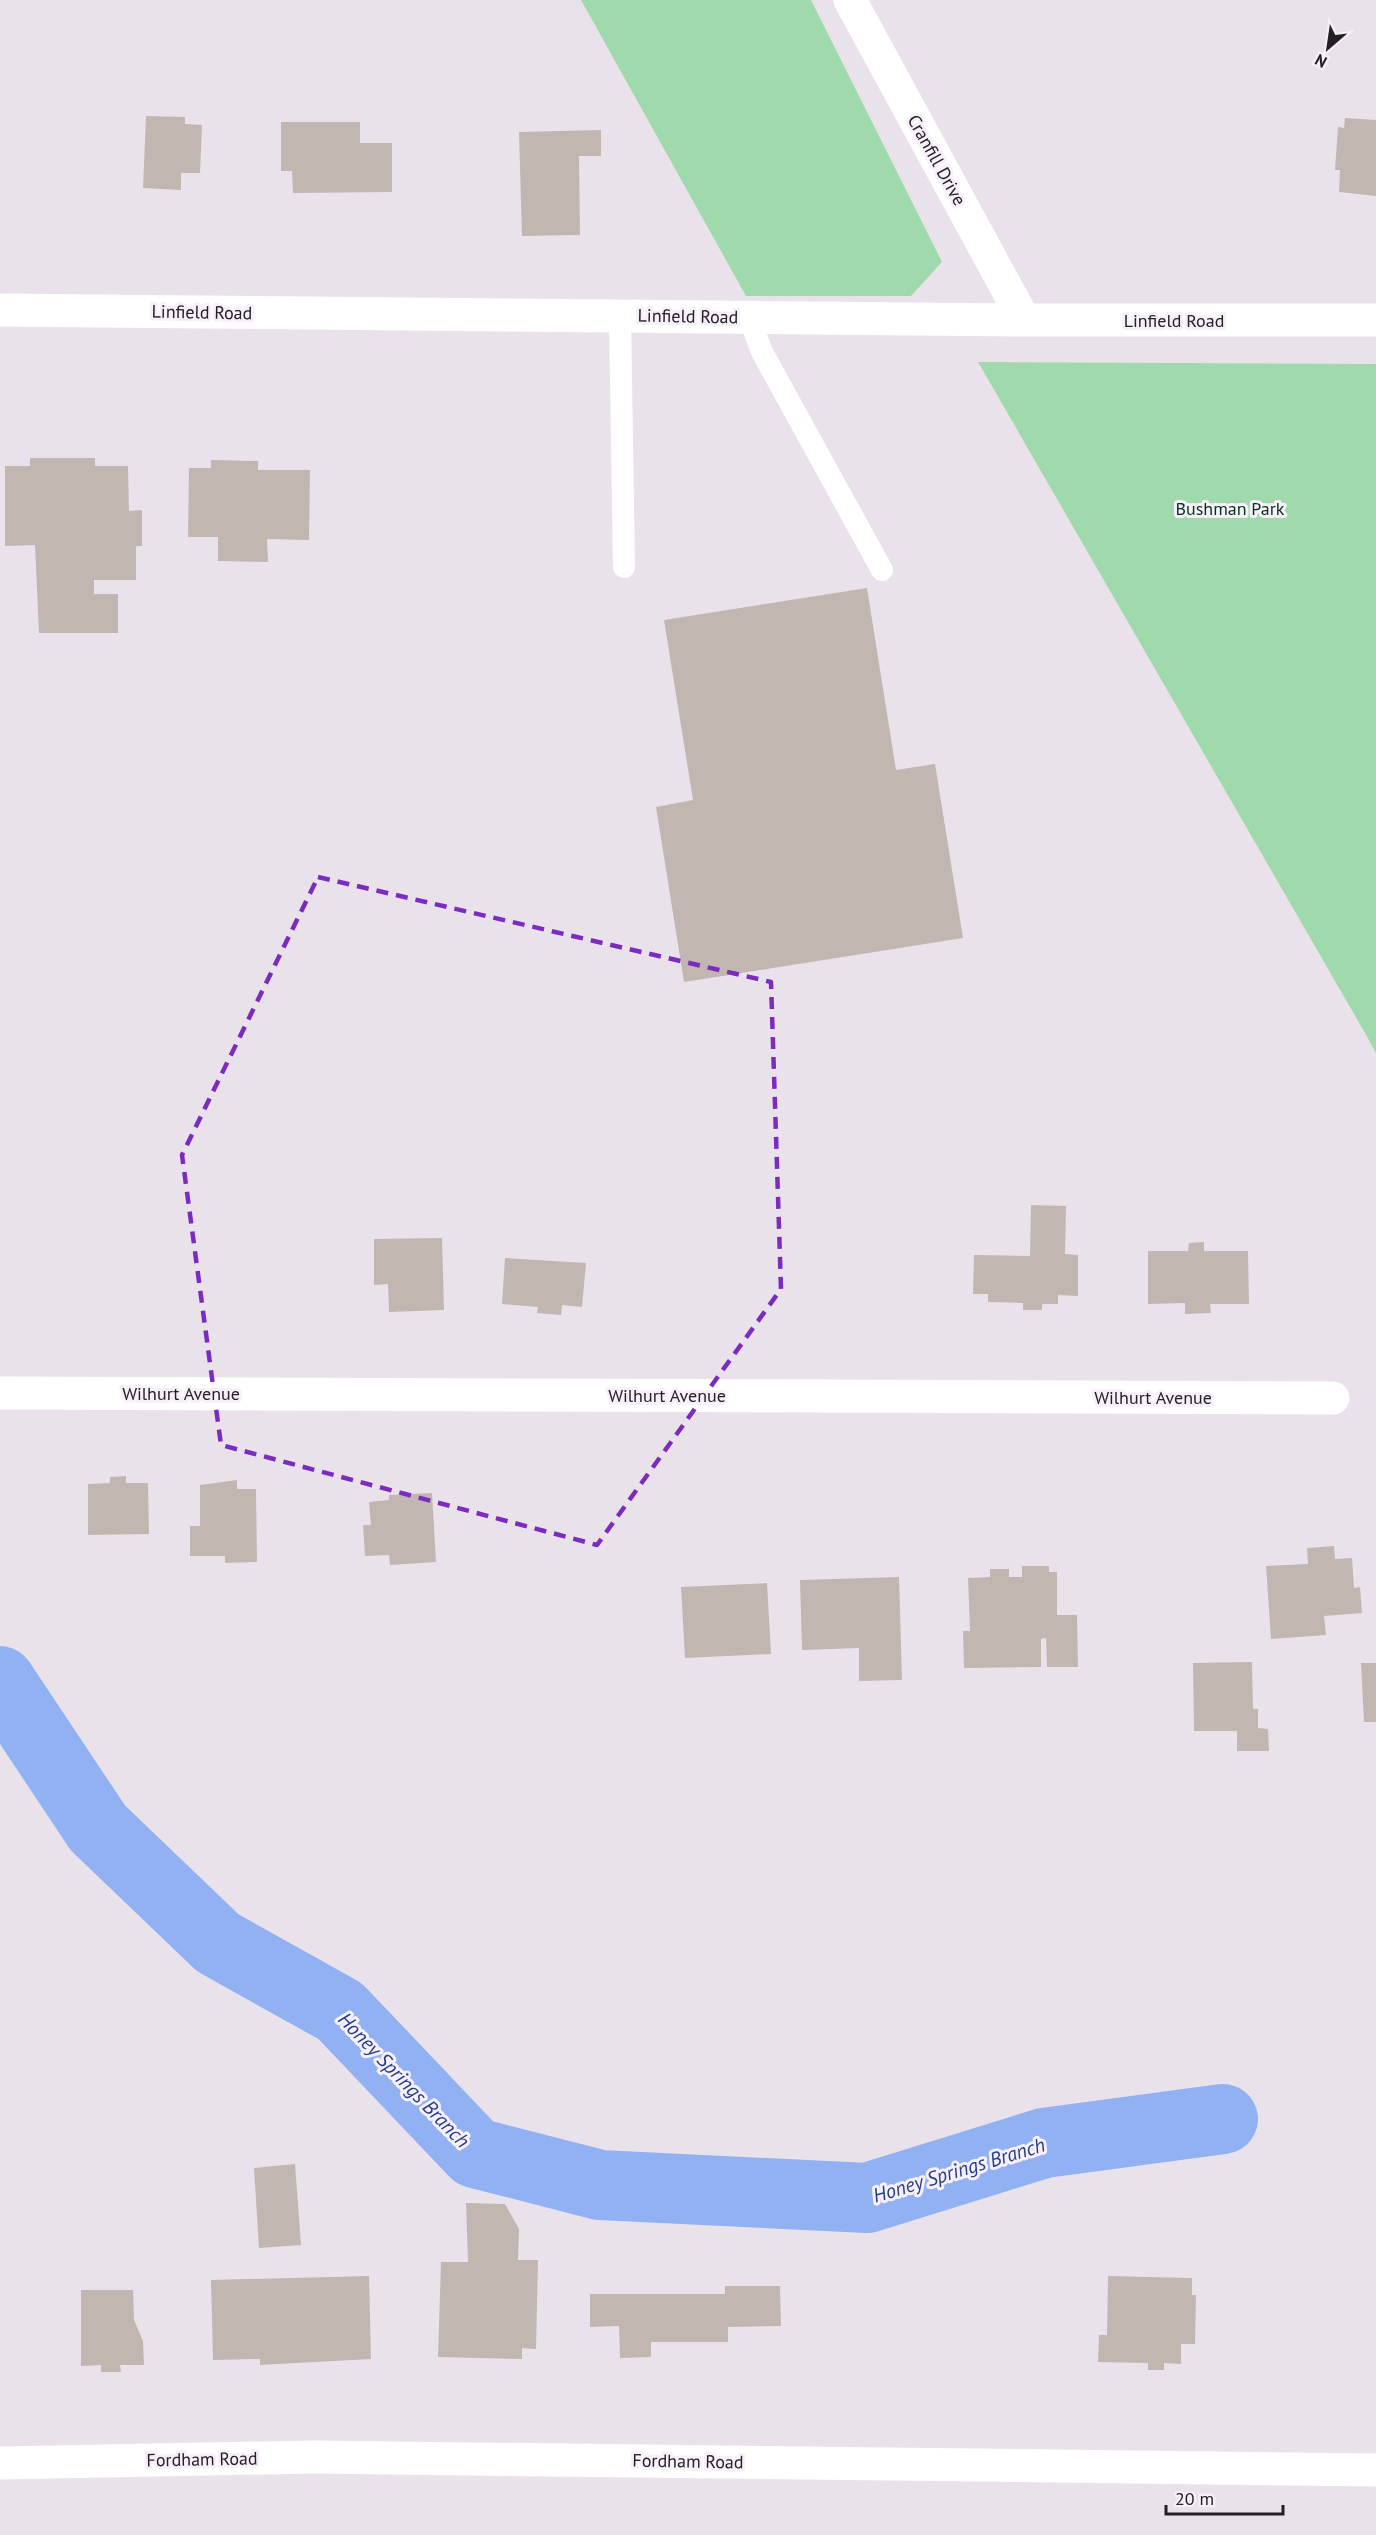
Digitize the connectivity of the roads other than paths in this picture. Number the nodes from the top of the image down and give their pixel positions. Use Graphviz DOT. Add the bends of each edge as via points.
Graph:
graph roads {
  1 [pos="850,0"];
  2 [pos="0,310"];
  3 [pos="620,316"];
  4 [pos="749,317"];
  5 [pos="1024,320"];
  6 [pos="1376,320"];
  7 [pos="624,567"];
  8 [pos="882,570"];
  9 [pos="0,1393"];
  10 [pos="1333,1398"];
  11 [pos="0,2463"];
  12 [pos="1376,2470"];
  1 -- 5 [label="street, Cranfill Drive"];
  2 -- 3 [label="street, Linfield Road"];
  3 -- 4 [label="street, Linfield Road"];
  3 -- 7 [label="lane"];
  4 -- 5 [label="street, Linfield Road"];
  4 -- 8 [label="lane" via="762,352"];
  5 -- 6 [label="street, Linfield Road"];
  9 -- 10 [label="street, Wilhurt Avenue"];
  11 -- 12 [label="street, Fordham Road" via="314,2457"];
}
